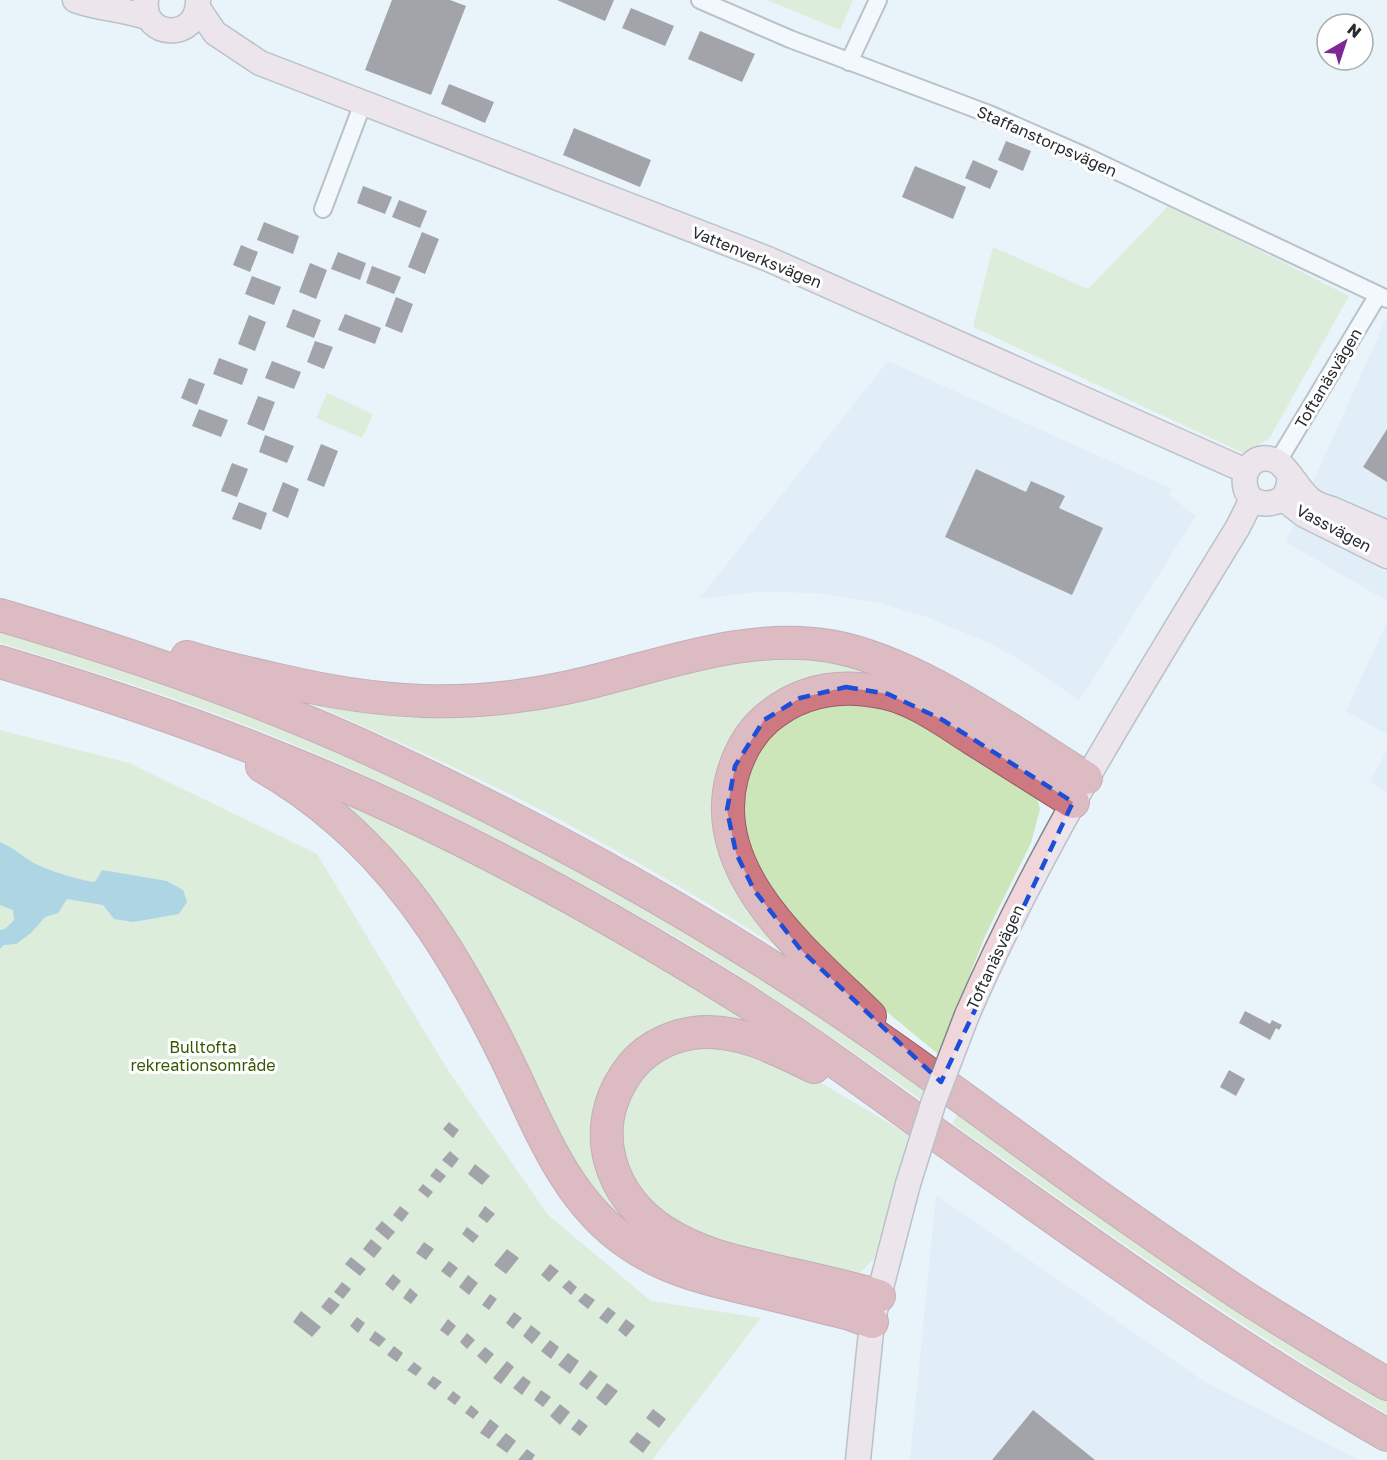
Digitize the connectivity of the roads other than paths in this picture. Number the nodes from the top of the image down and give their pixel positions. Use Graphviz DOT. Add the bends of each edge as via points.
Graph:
graph roads {
  1 [pos="75,0"];
  2 [pos="700,0"];
  3 [pos="878,0"];
  4 [pos="198,4"];
  5 [pos="147,9"];
  6 [pos="175,31"];
  7 [pos="849,62"];
  8 [pos="260,63"];
  9 [pos="363,104"];
  10 [pos="323,209"];
  11 [pos="1383,297"];
  12 [pos="1246,471"];
  13 [pos="1284,479"];
  14 [pos="1252,499"];
  15 [pos="1387,533"];
  16 [pos="1387,556"];
  17 [pos="0,599"];
  18 [pos="0,615"];
  19 [pos="0,662"];
  20 [pos="97,693"];
  21 [pos="1079,790"];
  22 [pos="931,1075"];
  23 [pos="1026,1198"];
  24 [pos="876,1309"];
  25 [pos="1387,1384"];
  26 [pos="1387,1435"];
  27 [pos="858,1460"];
  1 -- 5 [label="street" via="119,10"];
  2 -- 7 [label="street, Staffanstorpsvägen"];
  3 -- 7 [label="street"];
  4 -- 6 [label="street" via="194,19"];
  4 -- 8 [label="street, Vattenverksvägen" via="215,33"];
  5 -- 6 [label="street, Vattenverksvägen" via="160,28"];
  6 -- 8 [label="street, Vattenverksvägen" via="236,59"];
  7 -- 11 [label="street, Staffanstorpsvägen" via="989,114 1085,156"];
  8 -- 9 [label="street, Vattenverksvägen"];
  9 -- 10 [label="street"];
  9 -- 12 [label="street, Vattenverksvägen" via="768,259"];
  11 -- 13 [label="street, Toftanäsvägen"];
  12 -- 13 [label="street" via="1258,460 1271,459"];
  12 -- 14 [label="street" via="1244,484"];
  13 -- 14 [label="street" via="1268,504"];
  13 -- 15 [label="street, Vassvägen" via="1311,501"];
  13 -- 16 [label="street, Vassvägen" via="1304,515"];
  14 -- 21 [label="street, Toftanäsvägen"];
  17 -- 21 [label="highway" via="257,676 331,693 401,701 518,697 759,644 829,646 917,677 981,713"];
  18 -- 22 [label="highway" via="250,700 453,789 654,895 767,963"];
  19 -- 20 [label="highway"];
  20 -- 23 [label="highway" via="292,763 447,834 546,885 739,997"];
  20 -- 24 [label="highway" via="189,729 269,770 338,819 392,873 458,966 556,1161 612,1232 645,1254 690,1274 850,1314"];
  21 -- 22 [label="highway" via="914,704 867,689 846,687 800,698 765,720 742,750 728,797 728,825 754,890 801,950"];
  21 -- 24 [label="street, Toftanäsvägen, bridge" via="1024,894 941,1081 908,1184"];
  22 -- 25 [label="highway" via="1239,1293"];
  23 -- 24 [label="highway" via="826,1074 755,1041 713,1032 694,1033 676,1037 643,1054 618,1085 606,1122 610,1162 629,1200 662,1231 686,1245"];
  23 -- 26 [label="highway" via="1162,1294 1293,1380"];
  24 -- 27 [label="street, Toftanäsvägen"];
}
